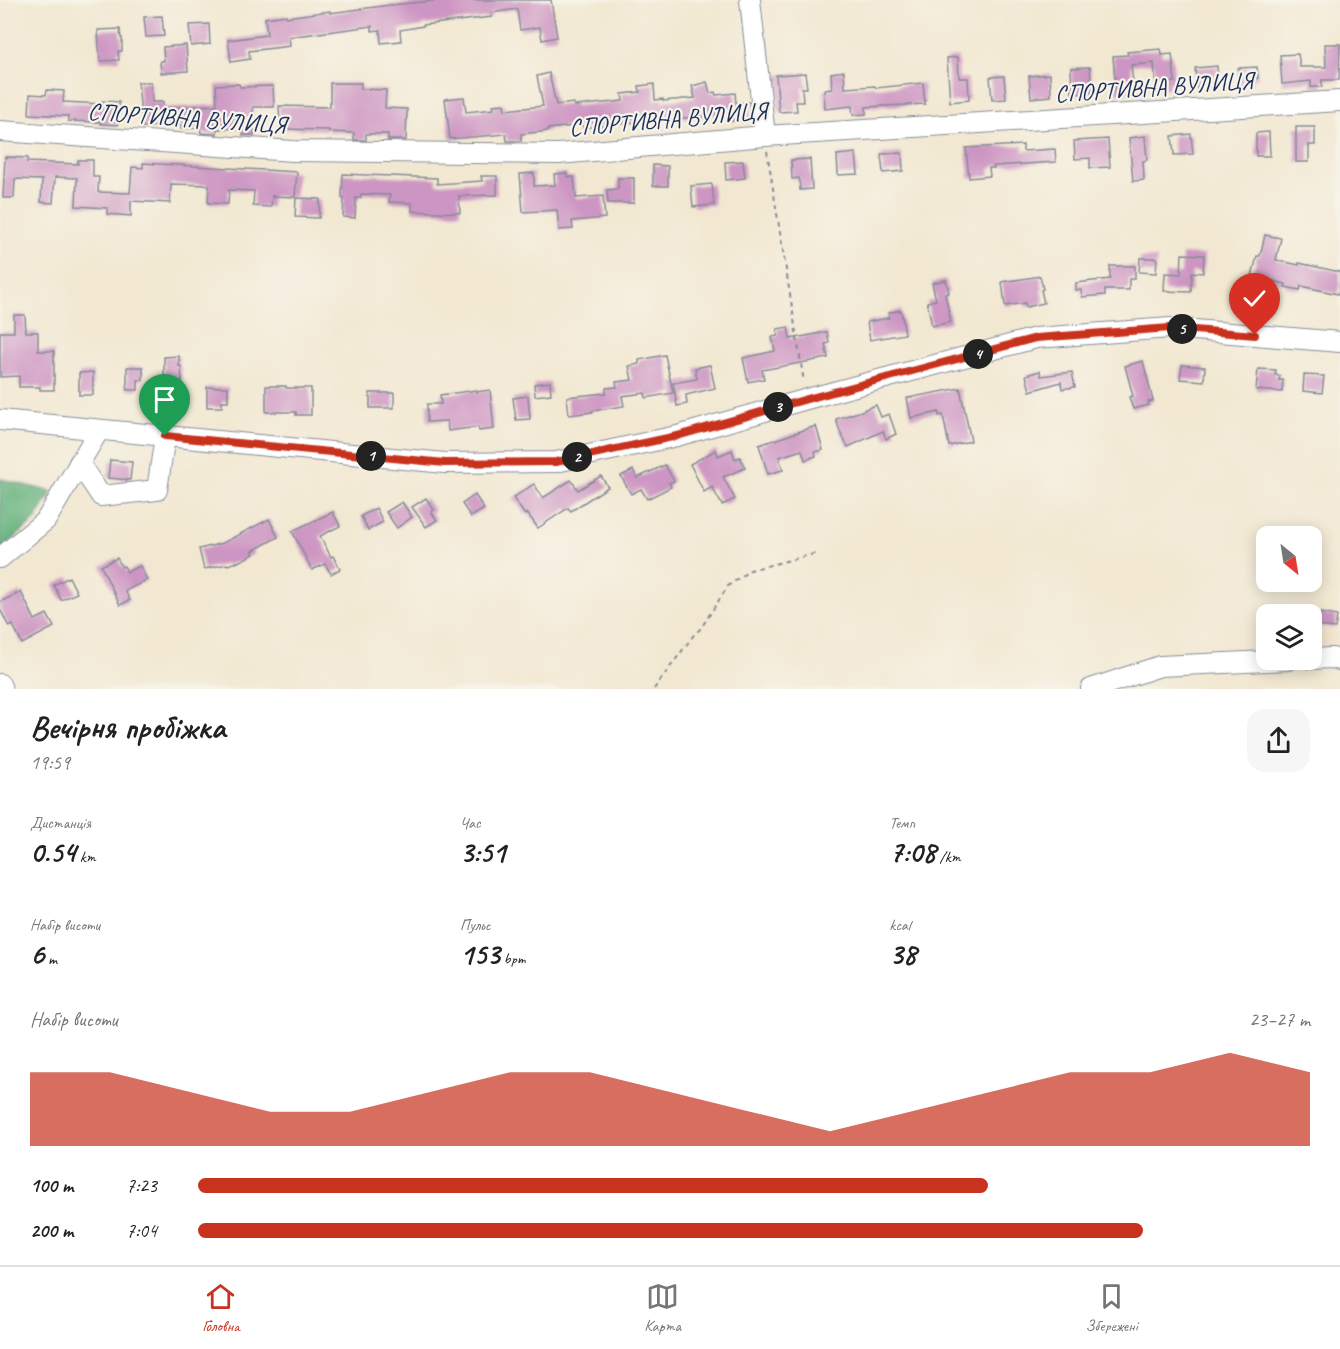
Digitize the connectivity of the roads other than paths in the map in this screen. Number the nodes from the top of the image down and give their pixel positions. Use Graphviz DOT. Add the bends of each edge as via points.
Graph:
graph roads {
  1 [pos="750,0"];
  2 [pos="1340,101"];
  3 [pos="0,132"];
  4 [pos="765,136"];
  5 [pos="1340,342"];
  6 [pos="0,420"];
  7 [pos="99,430"];
  8 [pos="165,436"];
  9 [pos="79,463"];
  10 [pos="0,558"];
  11 [pos="1322,658"];
  12 [pos="1340,660"];
  13 [pos="1256,662"];
  14 [pos="0,684"];
  15 [pos="2,689"];
  16 [pos="1091,689"];
  1 -- 4 [label="street"];
  2 -- 4 [label="street, СПОРТИВНА ВУЛИЦЯ"];
  3 -- 4 [label="street, СПОРТИВНА ВУЛИЦЯ" via="293,151 558,154"];
  5 -- 8 [label="street" via="1170,328 1036,338 677,436 556,462 445,463"];
  6 -- 7 [label="street"];
  7 -- 8 [label="street"];
  7 -- 9 [label="street"];
  8 -- 9 [label="street" via="157,490 101,496"];
  9 -- 10 [label="street" via="46,520"];
  11 -- 12 [label="street"];
  13 -- 16 [label="street" via="1160,666"];
  14 -- 15 [label="street"];
}
